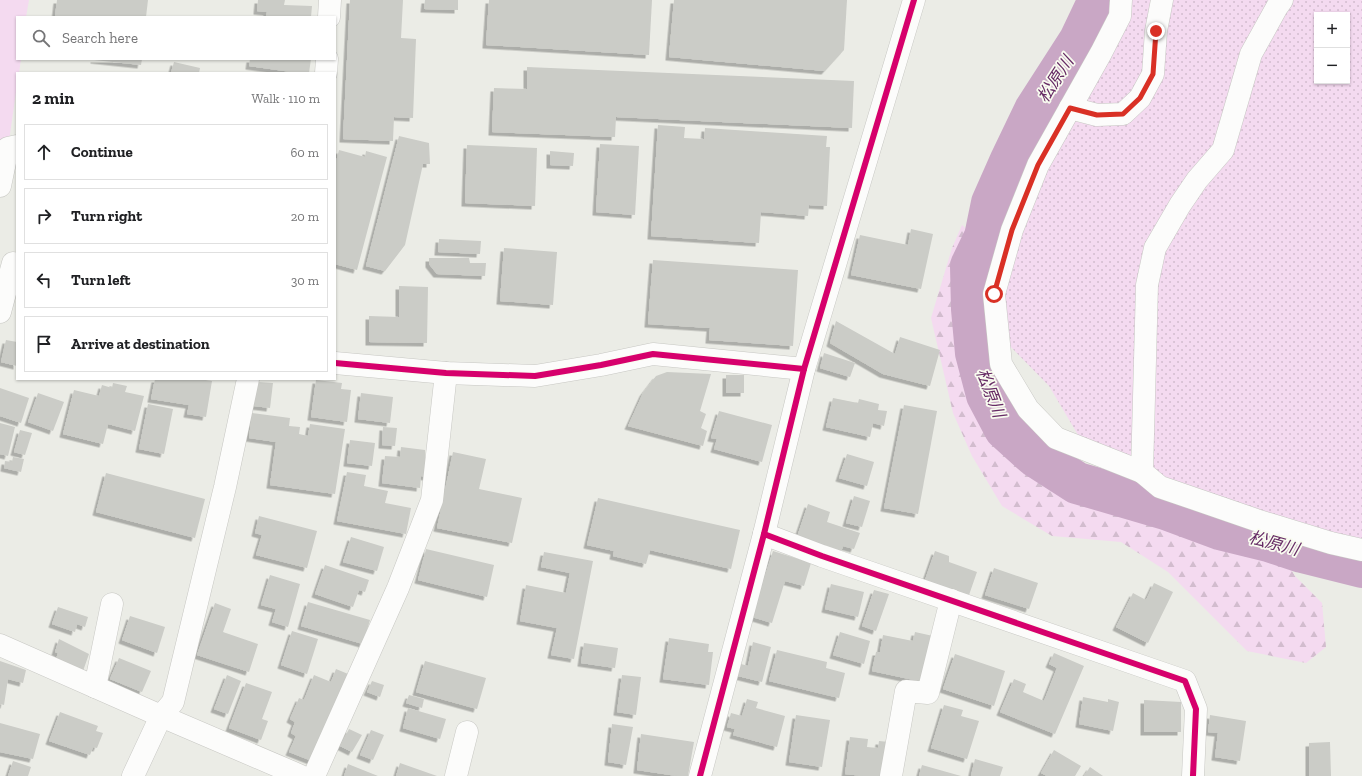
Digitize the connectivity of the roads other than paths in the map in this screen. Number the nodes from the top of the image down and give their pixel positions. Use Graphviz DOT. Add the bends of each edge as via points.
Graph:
graph roads {
  1 [pos="330,0"];
  2 [pos="914,0"];
  3 [pos="1121,0"];
  4 [pos="1162,0"];
  5 [pos="1282,0"];
  6 [pos="329,16"];
  7 [pos="326,60"];
  8 [pos="326,72"];
  9 [pos="1070,108"];
  10 [pos="16,146"];
  11 [pos="0,186"];
  12 [pos="10,262"];
  13 [pos="0,312"];
  14 [pos="336,363"];
  15 [pos="804,369"];
  16 [pos="446,373"];
  17 [pos="248,380"];
  18 [pos="1142,472"];
  19 [pos="764,534"];
  20 [pos="1362,550"];
  21 [pos="951,600"];
  22 [pos="112,604"];
  23 [pos="0,645"];
  24 [pos="95,687"];
  25 [pos="161,716"];
  26 [pos="467,732"];
  27 [pos="133,776"];
  28 [pos="301,776"];
  29 [pos="314,776"];
  30 [pos="456,776"];
  31 [pos="700,776"];
  32 [pos="891,776"];
  33 [pos="1193,776"];
  1 -- 6 [label="street"];
  2 -- 15 [label="street"];
  3 -- 9 [label="street" via="1120,16"];
  4 -- 9 [label="street" via="1156,31 1153,74 1140,98 1123,114 1097,115"];
  5 -- 18 [label="street" via="1251,54 1223,150 1184,198 1155,248 1147,285"];
  7 -- 8 [label="street"];
  9 -- 18 [label="street" via="1038,165 1012,230 994,294 1001,364 1028,409 1056,438"];
  10 -- 11 [label="street" via="8,148"];
  12 -- 13 [label="street"];
  14 -- 16 [label="street"];
  15 -- 16 [label="street" via="654,354 535,376"];
  15 -- 19 [label="street"];
  16 -- 29 [label="street" via="432,500 398,588"];
  17 -- 25 [label="street" via="225,487 173,702"];
  18 -- 20 [label="street" via="1160,487 1256,520"];
  19 -- 21 [label="street"];
  19 -- 31 [label="street"];
  21 -- 32 [label="street" via="928,693 906,690"];
  21 -- 33 [label="street" via="1185,681 1196,709"];
  22 -- 24 [label="street"];
  23 -- 24 [label="street"];
  24 -- 25 [label="street"];
  25 -- 27 [label="street"];
  25 -- 28 [label="street"];
  26 -- 30 [label="street"];
}
